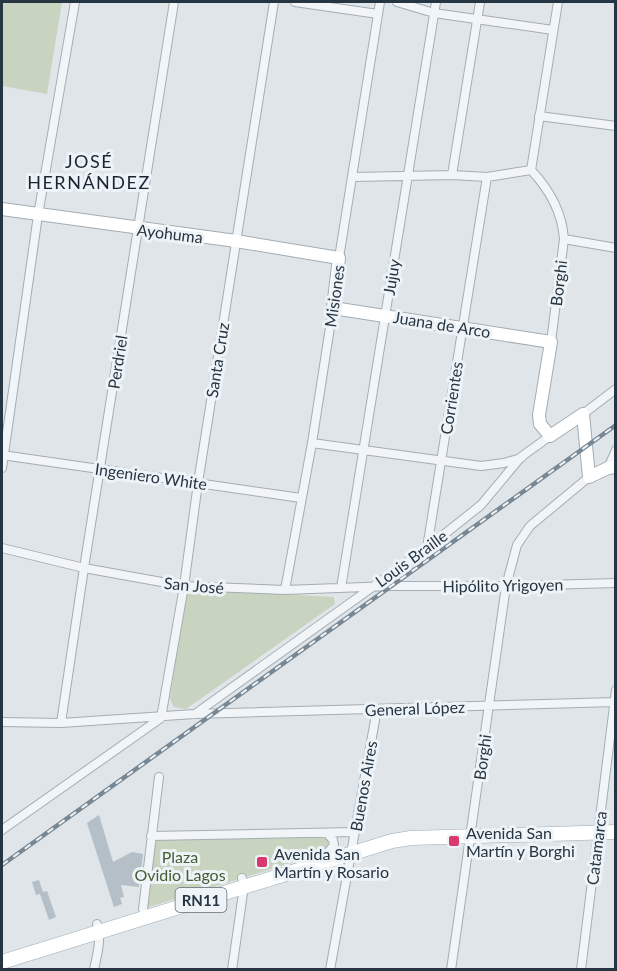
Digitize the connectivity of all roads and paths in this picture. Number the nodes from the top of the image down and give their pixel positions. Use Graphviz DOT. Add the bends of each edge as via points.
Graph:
graph roads {
  1 [pos="75,2"];
  2 [pos="174,2"];
  3 [pos="274,2"];
  4 [pos="295,2"];
  5 [pos="380,2"];
  6 [pos="397,2"];
  7 [pos="436,2"];
  8 [pos="480,2"];
  9 [pos="558,2"];
  10 [pos="434,13"];
  11 [pos="378,14"];
  12 [pos="477,18"];
  13 [pos="553,30"];
  14 [pos="539,116"];
  15 [pos="615,126"];
  16 [pos="531,170"];
  17 [pos="452,175"];
  18 [pos="408,176"];
  19 [pos="353,177"];
  20 [pos="487,177"];
  21 [pos="2,208"];
  22 [pos="38,215"];
  23 [pos="137,229"];
  24 [pos="564,239"];
  25 [pos="236,241"];
  26 [pos="615,248"];
  27 [pos="339,258"];
  28 [pos="333,308"];
  29 [pos="385,315"];
  30 [pos="463,327"];
  31 [pos="551,342"];
  32 [pos="615,389"];
  33 [pos="583,414"];
  34 [pos="550,436"];
  35 [pos="312,443"];
  36 [pos="363,450"];
  37 [pos="615,450"];
  38 [pos="3,455"];
  39 [pos="521,457"];
  40 [pos="441,461"];
  41 [pos="612,467"];
  42 [pos="2,468"];
  43 [pos="100,469"];
  44 [pos="589,477"];
  45 [pos="198,483"];
  46 [pos="301,498"];
  47 [pos="2,548"];
  48 [pos="427,548"];
  49 [pos="84,568"];
  50 [pos="615,583"];
  51 [pos="184,586"];
  52 [pos="391,586"];
  53 [pos="506,586"];
  54 [pos="371,587"];
  55 [pos="341,588"];
  56 [pos="285,590"];
  57 [pos="615,690"];
  58 [pos="615,702"];
  59 [pos="490,706"];
  60 [pos="377,709"];
  61 [pos="194,714"];
  62 [pos="161,718"];
  63 [pos="2,722"];
  64 [pos="61,723"];
  65 [pos="159,777"];
  66 [pos="615,824"];
  67 [pos="598,828"];
  68 [pos="2,830"];
  69 [pos="472,832"];
  70 [pos="615,832"];
  71 [pos="327,833"];
  72 [pos="151,836"];
  73 [pos="353,843"];
  74 [pos="329,851"];
  75 [pos="243,882"];
  76 [pos="143,909"];
  77 [pos="98,927"];
  78 [pos="2,953"];
  79 [pos="2,962"];
  80 [pos="94,969"];
  81 [pos="232,969"];
  82 [pos="330,969"];
  83 [pos="451,969"];
  84 [pos="581,969"];
  1 -- 22 [label="street"];
  2 -- 23 [label="street, Perdriel"];
  3 -- 25 [label="street, Santa Cruz"];
  4 -- 11 [label="street"];
  5 -- 11 [label="street, Misiones"];
  6 -- 10 [label="street"];
  7 -- 10 [label="street, Jujuy"];
  8 -- 12 [label="street"];
  9 -- 13 [label="street"];
  10 -- 12 [label="street"];
  10 -- 18 [label="street, Jujuy"];
  11 -- 19 [label="street, Misiones"];
  12 -- 13 [label="street"];
  12 -- 17 [label="street"];
  13 -- 14 [label="street"];
  14 -- 15 [label="street"];
  14 -- 16 [label="street"];
  16 -- 20 [label="street"];
  16 -- 24 [label="street, Borghi" via="548,189 563,226"];
  17 -- 18 [label="street"];
  17 -- 20 [label="street"];
  18 -- 19 [label="street"];
  18 -- 29 [label="street, Jujuy"];
  19 -- 27 [label="street, Misiones"];
  20 -- 30 [label="street, Corrientes"];
  21 -- 22 [label="street, Ayohuma"];
  22 -- 23 [label="street, Ayohuma"];
  22 -- 38 [label="street"];
  23 -- 25 [label="street, Ayohuma"];
  23 -- 43 [label="street, Perdriel"];
  24 -- 26 [label="street"];
  24 -- 31 [label="street, Borghi"];
  25 -- 27 [label="street, Ayohuma"];
  25 -- 45 [label="street, Santa Cruz"];
  27 -- 28 [label="street, Misiones"];
  28 -- 29 [label="street, Juana de Arco"];
  28 -- 35 [label="street, Misiones"];
  29 -- 30 [label="street, Juana de Arco"];
  29 -- 36 [label="street, Jujuy"];
  30 -- 31 [label="street, Juana de Arco"];
  30 -- 40 [label="street, Corrientes"];
  31 -- 34 [label="street, Borghi" via="539,414 540,424"];
  32 -- 33 [label="street, Louis Braille"];
  33 -- 34 [label="street, Louis Braille"];
  33 -- 44 [label="street"];
  34 -- 39 [label="street, Louis Braille"];
  35 -- 36 [label="street"];
  35 -- 46 [label="street, Misiones"];
  36 -- 40 [label="street"];
  36 -- 55 [label="street, Jujuy"];
  37 -- 41 [label="street"];
  38 -- 42 [label="street"];
  38 -- 43 [label="street, Ingeniero White"];
  39 -- 40 [label="street" via="481,466"];
  39 -- 48 [label="street, Louis Braille" via="481,505"];
  40 -- 48 [label="street, Corrientes"];
  41 -- 44 [label="street"];
  43 -- 45 [label="street, Ingeniero White"];
  43 -- 49 [label="street, Perdriel"];
  44 -- 53 [label="street, Borghi" via="530,526 517,545"];
  45 -- 46 [label="street, Ingeniero White"];
  45 -- 51 [label="street, Santa Cruz"];
  46 -- 56 [label="street, Misiones"];
  47 -- 49 [label="street, San José"];
  48 -- 54 [label="street, Louis Braille"];
  49 -- 51 [label="street, San José"];
  49 -- 64 [label="street, Perdriel"];
  50 -- 53 [label="street, Hipólito Yrigoyen"];
  51 -- 56 [label="street, San José"];
  51 -- 62 [label="street, Santa Cruz"];
  52 -- 53 [label="street, Hipólito Yrigoyen"];
  52 -- 54 [label="street, San José"];
  53 -- 59 [label="street, Borghi"];
  54 -- 55 [label="street, San José"];
  54 -- 61 [label="street, Louis Braille"];
  55 -- 56 [label="street, San José"];
  57 -- 58 [label="street, Catamarca"];
  58 -- 59 [label="street, General López"];
  58 -- 67 [label="street, Catamarca"];
  59 -- 60 [label="street, General López"];
  59 -- 69 [label="street, Borghi"];
  60 -- 61 [label="street, General López"];
  60 -- 73 [label="street, Buenos Aires"];
  61 -- 62 [label="street, General López"];
  62 -- 64 [label="street, General López"];
  62 -- 68 [label="street"];
  63 -- 64 [label="street, General López"];
  65 -- 72 [label="street"];
  66 -- 67 [label="main road, RN11"];
  67 -- 69 [label="main road, RN11"];
  67 -- 70 [label="main road, RN11"];
  67 -- 84 [label="street, Catamarca"];
  69 -- 73 [label="main road, RN11"];
  69 -- 83 [label="street, Borghi"];
  71 -- 72 [label="street"];
  71 -- 73 [label="street"];
  71 -- 74 [label="street" via="334,845"];
  72 -- 76 [label="street"];
  73 -- 74 [label="main road, RN11"];
  73 -- 75 [label="main road, RN11"];
  73 -- 82 [label="street, Buenos Aires"];
  74 -- 75 [label="main road, RN11"];
  75 -- 76 [label="main road, RN11"];
  75 -- 77 [label="main road, RN11"];
  75 -- 81 [label="street"];
  76 -- 77 [label="main road, RN11"];
  77 -- 78 [label="main road, RN11"];
  77 -- 79 [label="main road, RN11"];
  77 -- 80 [label="street"];
}
